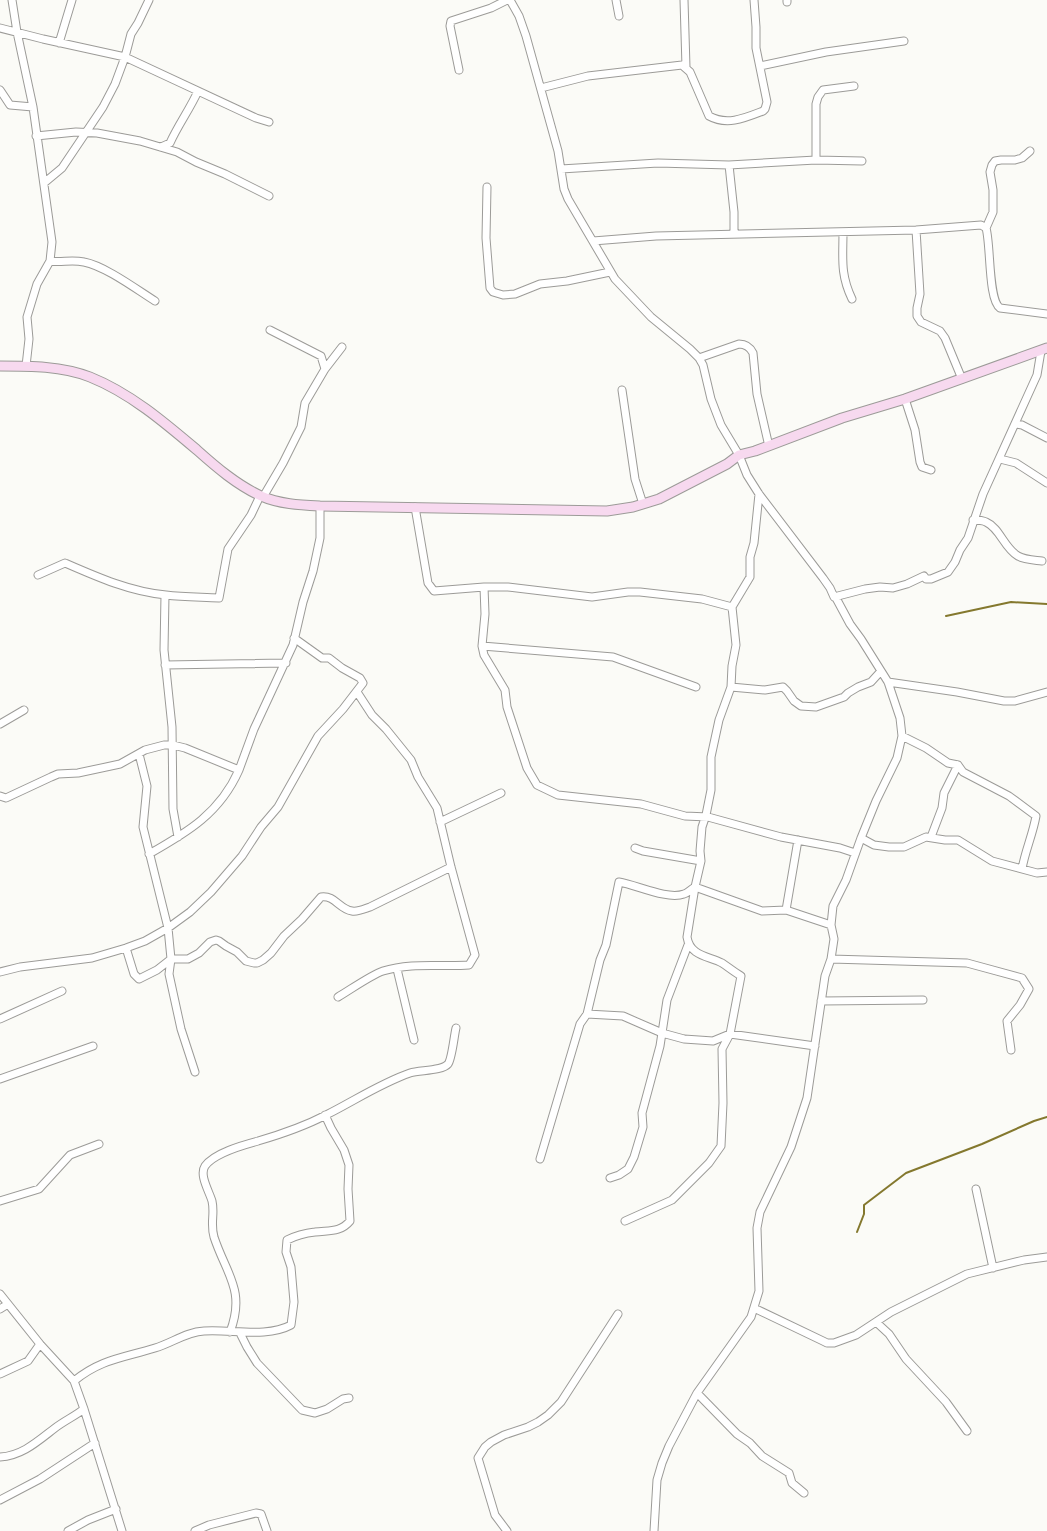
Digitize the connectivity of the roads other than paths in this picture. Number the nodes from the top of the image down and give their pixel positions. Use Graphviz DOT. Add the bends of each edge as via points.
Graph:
graph roads {
  1 [pos="12,0"];
  2 [pos="72,0"];
  3 [pos="149,0"];
  4 [pos="507,0"];
  5 [pos="510,0"];
  6 [pos="616,0"];
  7 [pos="684,0"];
  8 [pos="754,0"];
  9 [pos="619,16"];
  10 [pos="0,28"];
  11 [pos="17,32"];
  12 [pos="904,40"];
  13 [pos="59,43"];
  14 [pos="125,57"];
  15 [pos="760,66"];
  16 [pos="686,68"];
  17 [pos="459,70"];
  18 [pos="854,86"];
  19 [pos="541,88"];
  20 [pos="0,90"];
  21 [pos="198,91"];
  22 [pos="33,107"];
  23 [pos="269,122"];
  24 [pos="85,133"];
  25 [pos="36,136"];
  26 [pos="161,147"];
  27 [pos="1030,151"];
  28 [pos="816,160"];
  29 [pos="862,161"];
  30 [pos="729,165"];
  31 [pos="562,169"];
  32 [pos="44,183"];
  33 [pos="486,187"];
  34 [pos="269,196"];
  35 [pos="986,228"];
  36 [pos="916,230"];
  37 [pos="843,232"];
  38 [pos="734,234"];
  39 [pos="593,241"];
  40 [pos="50,261"];
  41 [pos="610,272"];
  42 [pos="852,299"];
  43 [pos="155,301"];
  44 [pos="1047,314"];
  45 [pos="270,330"];
  46 [pos="342,347"];
  47 [pos="1044,349"];
  48 [pos="699,358"];
  49 [pos="0,366"];
  50 [pos="26,366"];
  51 [pos="325,369"];
  52 [pos="962,379"];
  53 [pos="622,390"];
  54 [pos="905,399"];
  55 [pos="1016,424"];
  56 [pos="1047,438"];
  57 [pos="772,444"];
  58 [pos="739,455"];
  59 [pos="1000,459"];
  60 [pos="932,470"];
  61 [pos="1047,483"];
  62 [pos="759,494"];
  63 [pos="262,496"];
  64 [pos="643,504"];
  65 [pos="320,506"];
  66 [pos="416,507"];
  67 [pos="973,520"];
  68 [pos="1042,561"];
  69 [pos="38,575"];
  70 [pos="484,587"];
  71 [pos="165,596"];
  72 [pos="834,597"];
  73 [pos="732,607"];
  74 [pos="294,638"];
  75 [pos="482,646"];
  76 [pos="286,663"];
  77 [pos="165,665"];
  78 [pos="881,671"];
  79 [pos="888,682"];
  80 [pos="696,687"];
  81 [pos="732,687"];
  82 [pos="357,692"];
  83 [pos="1047,692"];
  84 [pos="24,710"];
  85 [pos="0,724"];
  86 [pos="902,736"];
  87 [pos="173,745"];
  88 [pos="139,754"];
  89 [pos="958,765"];
  90 [pos="239,770"];
  91 [pos="501,792"];
  92 [pos="0,796"];
  93 [pos="705,818"];
  94 [pos="440,822"];
  95 [pos="931,836"];
  96 [pos="178,837"];
  97 [pos="861,838"];
  98 [pos="798,840"];
  99 [pos="635,848"];
  100 [pos="855,853"];
  101 [pos="149,854"];
  102 [pos="701,861"];
  103 [pos="451,867"];
  104 [pos="1022,869"];
  105 [pos="1047,872"];
  106 [pos="695,887"];
  107 [pos="786,910"];
  108 [pos="831,925"];
  109 [pos="168,928"];
  110 [pos="688,944"];
  111 [pos="126,948"];
  112 [pos="171,959"];
  113 [pos="831,959"];
  114 [pos="398,969"];
  115 [pos="0,972"];
  116 [pos="62,991"];
  117 [pos="338,997"];
  118 [pos="923,1000"];
  119 [pos="821,1001"];
  120 [pos="587,1014"];
  121 [pos="0,1019"];
  122 [pos="456,1028"];
  123 [pos="662,1033"];
  124 [pos="730,1034"];
  125 [pos="414,1040"];
  126 [pos="93,1046"];
  127 [pos="816,1046"];
  128 [pos="1011,1050"];
  129 [pos="195,1072"];
  130 [pos="0,1079"];
  131 [pos="326,1115"];
  132 [pos="98,1144"];
  133 [pos="540,1158"];
  134 [pos="610,1178"];
  135 [pos="976,1189"];
  136 [pos="0,1201"];
  137 [pos="625,1221"];
  138 [pos="1047,1257"];
  139 [pos="993,1268"];
  140 [pos="0,1294"];
  141 [pos="8,1304"];
  142 [pos="754,1308"];
  143 [pos="0,1309"];
  144 [pos="618,1314"];
  145 [pos="876,1322"];
  146 [pos="230,1332"];
  147 [pos="240,1333"];
  148 [pos="40,1344"];
  149 [pos="0,1374"];
  150 [pos="74,1381"];
  151 [pos="697,1393"];
  152 [pos="349,1398"];
  153 [pos="84,1409"];
  154 [pos="967,1430"];
  155 [pos="95,1443"];
  156 [pos="0,1457"];
  157 [pos="804,1493"];
  158 [pos="0,1500"];
  159 [pos="116,1509"];
  160 [pos="68,1531"];
  161 [pos="122,1531"];
  162 [pos="195,1531"];
  163 [pos="267,1531"];
  164 [pos="508,1531"];
  165 [pos="654,1531"];
  1 -- 11 [label="street"];
  2 -- 13 [label="street"];
  3 -- 14 [label="street" via="131,34"];
  4 -- 17 [label="street" via="451,21"];
  5 -- 19 [label="street" via="519,16"];
  6 -- 9 [label="street"];
  7 -- 16 [label="street"];
  8 -- 15 [label="street" via="756,48"];
  10 -- 11 [label="street"];
  11 -- 13 [label="street"];
  11 -- 22 [label="street"];
  12 -- 15 [label="street" via="826,52"];
  13 -- 14 [label="street"];
  14 -- 21 [label="street"];
  14 -- 24 [label="street" via="103,107"];
  15 -- 16 [label="street" via="767,102 765,109 747,117 728,121 709,116"];
  16 -- 19 [label="street" via="682,65 609,72"];
  18 -- 28 [label="street" via="823,90 818,97"];
  19 -- 31 [label="street"];
  20 -- 22 [label="street" via="10,105"];
  21 -- 23 [label="street"];
  21 -- 26 [label="street" via="170,143"];
  22 -- 25 [label="street"];
  24 -- 25 [label="street"];
  24 -- 26 [label="street" via="117,136"];
  24 -- 32 [label="street" via="62,168"];
  25 -- 32 [label="street"];
  26 -- 34 [label="street" via="177,152"];
  27 -- 35 [label="street" via="1022,158 995,161 992,165 990,172 993,212"];
  28 -- 29 [label="street"];
  28 -- 30 [label="street"];
  30 -- 31 [label="street" via="658,163"];
  30 -- 38 [label="street"];
  31 -- 39 [label="street" via="568,199"];
  32 -- 40 [label="street" via="52,242"];
  33 -- 41 [label="street" via="486,238 490,288 493,292 503,295 515,294 540,284"];
  35 -- 36 [label="street" via="981,225"];
  35 -- 44 [label="street" via="989,238 992,292 996,306"];
  36 -- 37 [label="street"];
  36 -- 52 [label="street" via="920,294 917,316 921,322 940,330"];
  37 -- 38 [label="street"];
  37 -- 42 [label="street" via="843,272"];
  38 -- 39 [label="street"];
  39 -- 41 [label="street"];
  40 -- 43 [label="street" via="86,262"];
  40 -- 50 [label="street" via="38,284 27,317 29,339"];
  41 -- 48 [label="street" via="651,317"];
  45 -- 51 [label="street" via="321,356"];
  46 -- 51 [label="street"];
  47 -- 52 [label="main road"];
  47 -- 55 [label="street" via="1037,375"];
  48 -- 57 [label="street" via="739,344 750,348 753,353 765,433 768,442"];
  48 -- 58 [label="street" via="721,426"];
  49 -- 50 [label="main road"];
  50 -- 63 [label="main road" via="75,372 105,384 145,408 223,473"];
  51 -- 63 [label="street" via="306,403 298,433"];
  52 -- 54 [label="main road"];
  53 -- 64 [label="street" via="635,479"];
  54 -- 57 [label="main road" via="842,418"];
  54 -- 60 [label="street" via="915,430 920,462 922,467"];
  55 -- 56 [label="street"];
  55 -- 59 [label="street"];
  57 -- 58 [label="main road"];
  58 -- 62 [label="street" via="747,475"];
  58 -- 64 [label="main road" via="679,490"];
  59 -- 61 [label="street" via="1016,463"];
  59 -- 67 [label="street"];
  62 -- 72 [label="street" via="823,578"];
  62 -- 73 [label="street" via="750,558 750,577"];
  63 -- 65 [label="main road" via="284,503"];
  63 -- 71 [label="street" via="228,548 219,598"];
  64 -- 66 [label="main road" via="607,511"];
  65 -- 66 [label="main road"];
  65 -- 74 [label="street" via="320,538"];
  66 -- 70 [label="street" via="428,583 434,592"];
  67 -- 68 [label="street" via="986,522 1018,556"];
  67 -- 72 [label="street" via="968,538 948,572 931,579 924,576 893,588 865,589"];
  69 -- 71 [label="street" via="65,563 126,587"];
  70 -- 73 [label="street" via="508,587 592,597 640,592 702,599"];
  70 -- 75 [label="street"];
  71 -- 77 [label="street"];
  72 -- 78 [label="street"];
  73 -- 81 [label="street" via="736,645"];
  74 -- 76 [label="street"];
  74 -- 82 [label="street" via="322,658 329,658 360,678 363,684"];
  75 -- 80 [label="street" via="612,657"];
  75 -- 93 [label="street" via="484,655 505,690 507,707 527,768 537,785 558,795 641,804 685,816"];
  76 -- 77 [label="street"];
  76 -- 90 [label="street" via="254,729"];
  77 -- 87 [label="street"];
  78 -- 79 [label="street"];
  78 -- 81 [label="street" via="871,682 844,697 816,707 801,706 783,688 765,690"];
  79 -- 83 [label="street" via="1008,702"];
  79 -- 86 [label="street" via="900,718"];
  81 -- 93 [label="street" via="719,720 714,742 711,757 711,790"];
  82 -- 94 [label="street" via="372,715 411,760 418,777 434,801"];
  82 -- 109 [label="street" via="318,736 278,807 242,856 211,892"];
  84 -- 85 [label="street"];
  86 -- 89 [label="street" via="948,763"];
  86 -- 97 [label="street" via="897,758"];
  87 -- 88 [label="street" via="164,745"];
  87 -- 90 [label="street"];
  87 -- 96 [label="street" via="173,809"];
  88 -- 92 [label="street" via="120,764 78,773 58,774 6,798"];
  88 -- 101 [label="street" via="147,786 143,828"];
  89 -- 95 [label="street" via="944,793 942,808"];
  89 -- 104 [label="street" via="963,772 1009,796 1036,816"];
  90 -- 96 [label="street" via="232,786 212,811"];
  91 -- 94 [label="street"];
  93 -- 98 [label="street"];
  93 -- 102 [label="street" via="701,832"];
  94 -- 103 [label="street"];
  95 -- 97 [label="street" via="904,847 874,844"];
  95 -- 104 [label="street" via="958,840 992,861"];
  96 -- 101 [label="street"];
  97 -- 100 [label="street"];
  98 -- 100 [label="street"];
  98 -- 107 [label="street"];
  99 -- 102 [label="street"];
  100 -- 108 [label="street" via="846,880 833,906"];
  101 -- 109 [label="street"];
  102 -- 106 [label="street"];
  103 -- 112 [label="street" via="357,911 350,911 331,898 321,897 264,960 257,963 246,960 219,940 210,942 188,959"];
  103 -- 114 [label="street" via="475,955 469,965 413,966"];
  104 -- 105 [label="street" via="1037,873"];
  106 -- 107 [label="street" via="762,911"];
  106 -- 110 [label="street"];
  106 -- 120 [label="street" via="683,894 661,895 619,882 606,945"];
  107 -- 108 [label="street"];
  108 -- 113 [label="street" via="834,939"];
  109 -- 111 [label="street"];
  109 -- 112 [label="street"];
  110 -- 123 [label="street" via="667,1000"];
  110 -- 124 [label="street" via="697,952 722,963 741,976"];
  111 -- 112 [label="street" via="134,974 139,979"];
  111 -- 115 [label="street" via="92,958"];
  112 -- 129 [label="street" via="169,974 181,1028"];
  113 -- 119 [label="street"];
  113 -- 128 [label="street" via="967,963 1022,978 1029,989 1007,1021"];
  114 -- 117 [label="street" via="383,971"];
  114 -- 125 [label="street"];
  116 -- 121 [label="street"];
  118 -- 119 [label="street"];
  119 -- 127 [label="street"];
  120 -- 123 [label="street" via="622,1016"];
  120 -- 133 [label="street" via="580,1024"];
  122 -- 131 [label="street" via="451,1057 443,1067 411,1073"];
  123 -- 124 [label="street" via="684,1039 713,1041"];
  123 -- 134 [label="street" via="634,1157 628,1169"];
  124 -- 127 [label="street"];
  124 -- 137 [label="street" via="722,1049 721,1146 709,1163 672,1200"];
  126 -- 130 [label="street"];
  127 -- 142 [label="street" via="807,1098 798,1128 760,1212 757,1228 759,1291"];
  131 -- 146 [label="street" via="301,1127 241,1146 211,1159 204,1168 213,1209 211,1224 234,1284 235,1312"];
  131 -- 147 [label="street" via="349,1165 350,1222 338,1230 315,1232 287,1240 286,1252 291,1267 294,1302 291,1325 282,1330"];
  132 -- 136 [label="street" via="70,1155 39,1189"];
  135 -- 139 [label="street"];
  138 -- 139 [label="street"];
  139 -- 145 [label="street" via="956,1279 903,1305"];
  140 -- 141 [label="street"];
  141 -- 143 [label="street"];
  141 -- 148 [label="street"];
  142 -- 145 [label="street" via="827,1343 856,1335"];
  142 -- 151 [label="street" via="751,1317"];
  144 -- 164 [label="street" via="561,1402 538,1422 504,1435 485,1446 478,1458 495,1515"];
  145 -- 154 [label="street" via="889,1334 906,1360 946,1402"];
  146 -- 147 [label="street"];
  146 -- 150 [label="street" via="202,1330 188,1334 154,1348 102,1363 87,1370"];
  147 -- 152 [label="street" via="257,1363 302,1410 315,1413"];
  148 -- 149 [label="street" via="28,1361"];
  148 -- 150 [label="street"];
  150 -- 153 [label="street"];
  151 -- 157 [label="street" via="737,1434 762,1456 789,1474 792,1483"];
  151 -- 165 [label="street" via="662,1463 657,1480"];
  153 -- 155 [label="street"];
  153 -- 156 [label="street" via="23,1452"];
  155 -- 158 [label="street" via="40,1479"];
  155 -- 159 [label="street"];
  159 -- 160 [label="street"];
  159 -- 161 [label="street"];
  162 -- 163 [label="street" via="209,1525 256,1514 261,1514"];
}
